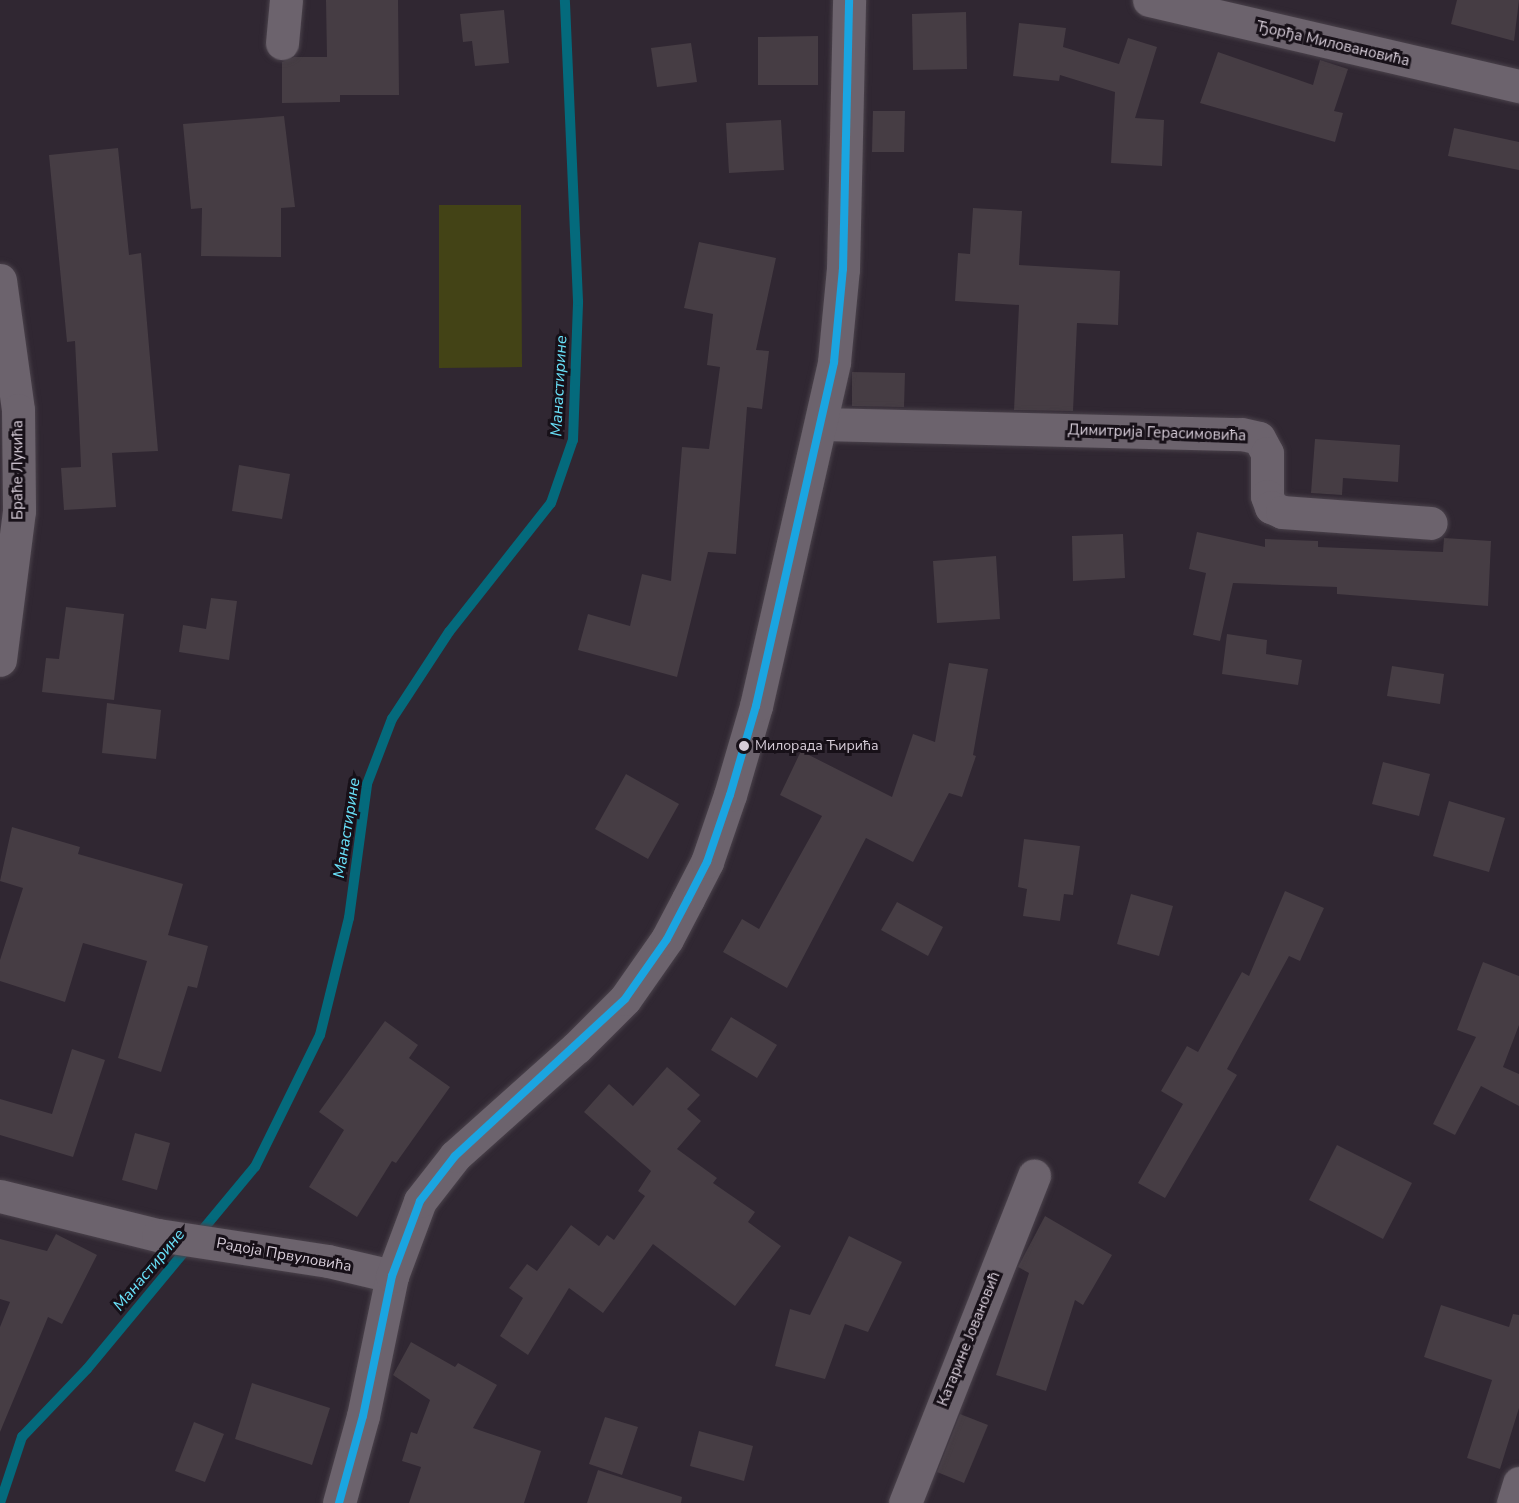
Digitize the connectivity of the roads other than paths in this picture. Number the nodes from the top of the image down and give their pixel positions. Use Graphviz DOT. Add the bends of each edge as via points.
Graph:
graph roads {
  1 [pos="286,0"];
  2 [pos="849,0"];
  3 [pos="1149,0"];
  4 [pos="282,43"];
  5 [pos="1519,86"];
  6 [pos="0,280"];
  7 [pos="822,424"];
  8 [pos="1431,524"];
  9 [pos="0,660"];
  10 [pos="1034,1176"];
  11 [pos="0,1196"];
  12 [pos="392,1276"];
  13 [pos="1519,1484"];
  14 [pos="339,1503"];
  15 [pos="904,1503"];
  16 [pos="1514,1503"];
  1 -- 4 [label="street"];
  2 -- 7 [label="street" via="841,314"];
  3 -- 5 [label="street, Ђорђа Миловановића"];
  6 -- 9 [label="street, Браће Лукића" via="18,410 19,511"];
  7 -- 8 [label="street, Димитрија Герасимовића" via="1242,434 1259,438 1266,453 1271,507 1282,512"];
  7 -- 12 [label="street" via="756,706 730,795 693,889 667,939 625,999 435,1178 411,1219"];
  10 -- 15 [label="street, Катарине Јовановић"];
  11 -- 12 [label="street, Радоја Првуловића" via="158,1235"];
  12 -- 14 [label="street" via="363,1416"];
  13 -- 16 [label="street"];
}
